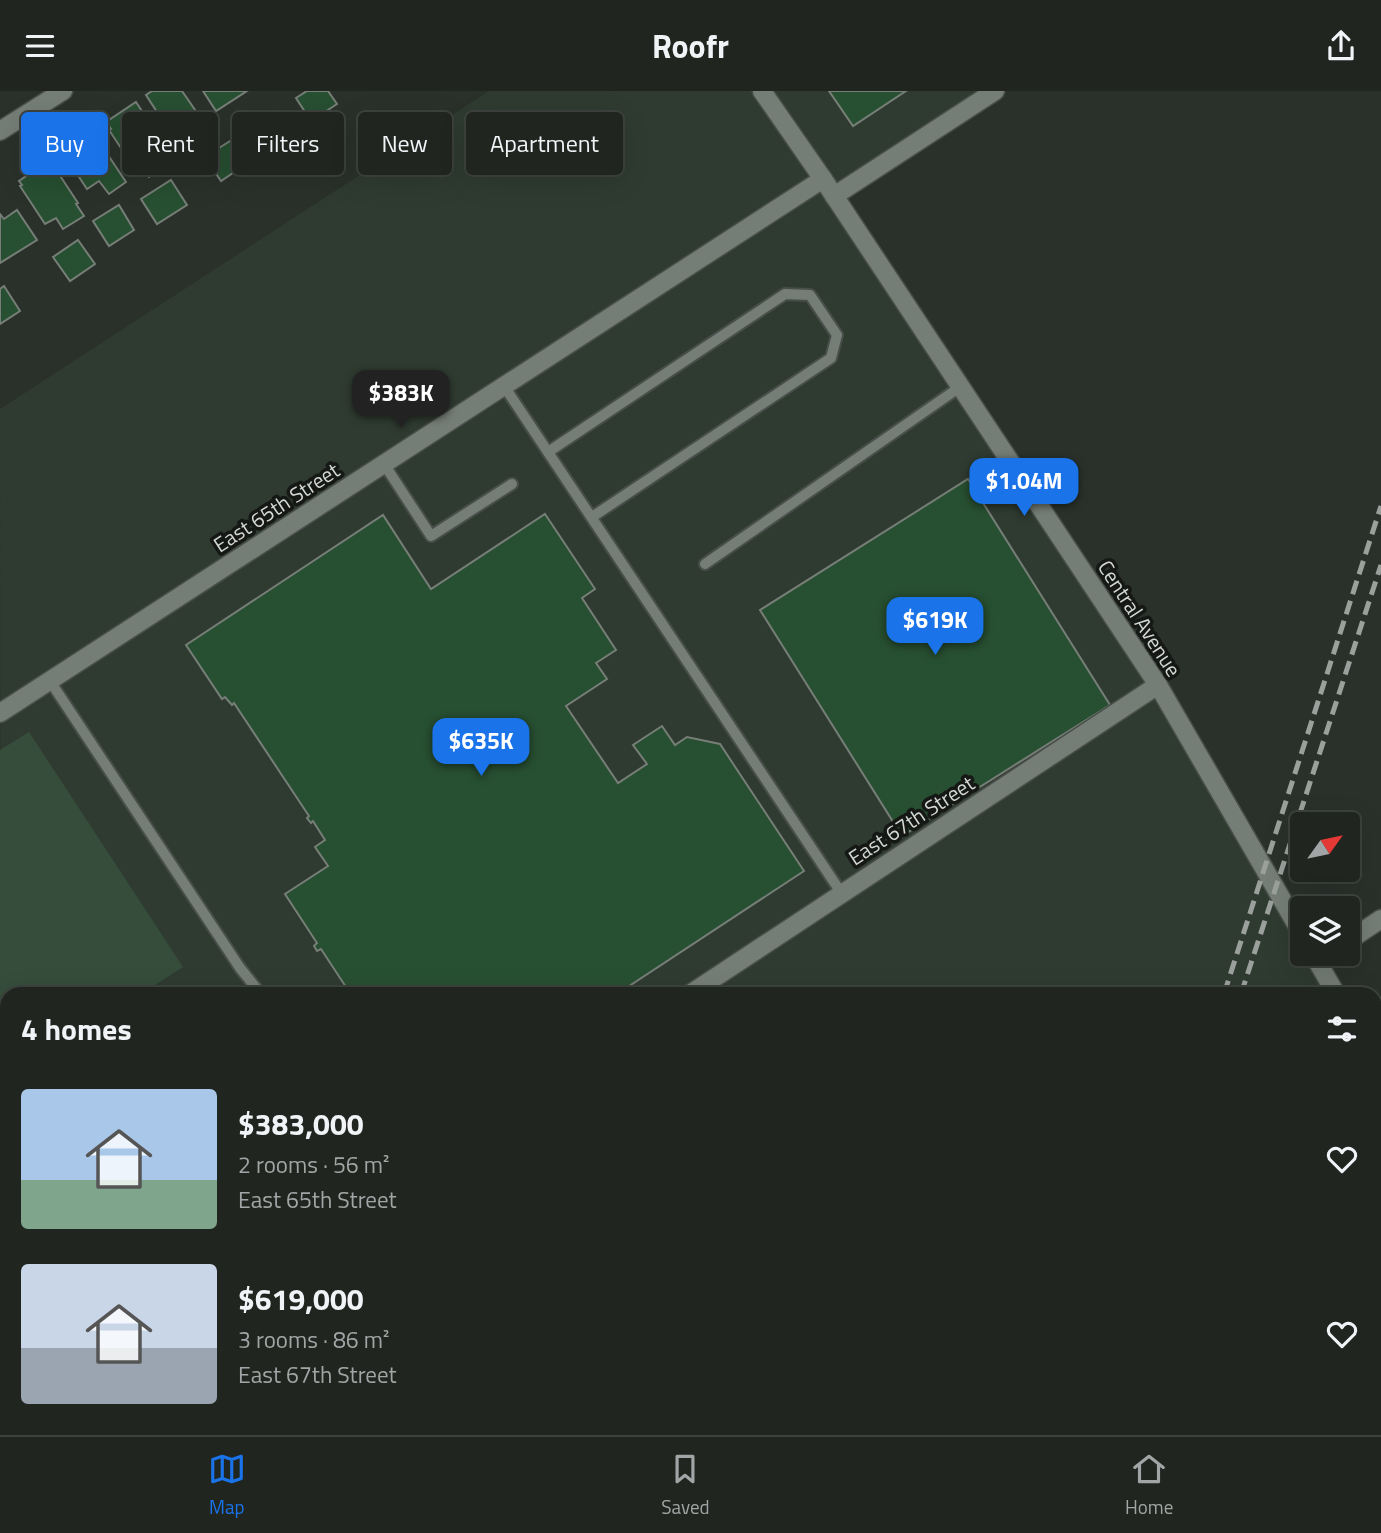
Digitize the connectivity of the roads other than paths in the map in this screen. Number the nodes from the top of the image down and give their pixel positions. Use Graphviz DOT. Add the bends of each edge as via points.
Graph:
graph roads {
  1 [pos="62,91"];
  2 [pos="762,91"];
  3 [pos="995,91"];
  4 [pos="0,131"];
  5 [pos="823,179"];
  6 [pos="834,195"];
  7 [pos="504,386"];
  8 [pos="960,387"];
  9 [pos="548,452"];
  10 [pos="384,464"];
  11 [pos="513,484"];
  12 [pos="592,517"];
  13 [pos="705,564"];
  14 [pos="50,681"];
  15 [pos="1158,685"];
  16 [pos="0,713"];
  17 [pos="842,894"];
  18 [pos="1290,913"];
  19 [pos="1381,919"];
  20 [pos="1360,933"];
  21 [pos="1323,966"];
  22 [pos="255,987"];
  23 [pos="701,987"];
  24 [pos="1333,987"];
  1 -- 4 [label="street"];
  2 -- 5 [label="street, Central Avenue"];
  3 -- 6 [label="street"];
  5 -- 6 [label="street, Central Avenue"];
  5 -- 7 [label="street, East 65th Street"];
  6 -- 8 [label="street, Central Avenue"];
  7 -- 9 [label="lane"];
  7 -- 10 [label="street, East 65th Street"];
  8 -- 13 [label="lane"];
  8 -- 15 [label="street, Central Avenue"];
  9 -- 12 [label="lane"];
  9 -- 12 [label="lane" via="785,294 810,295 837,335 831,358"];
  10 -- 11 [label="lane" via="431,536"];
  10 -- 14 [label="street, East 65th Street"];
  12 -- 17 [label="lane"];
  14 -- 16 [label="street, East 65th Street"];
  14 -- 22 [label="lane"];
  15 -- 17 [label="street, East 67th Street"];
  15 -- 18 [label="street, Central Avenue"];
  17 -- 23 [label="street, East 67th Street"];
  19 -- 20 [label="street"];
  21 -- 24 [label="street"];
}
